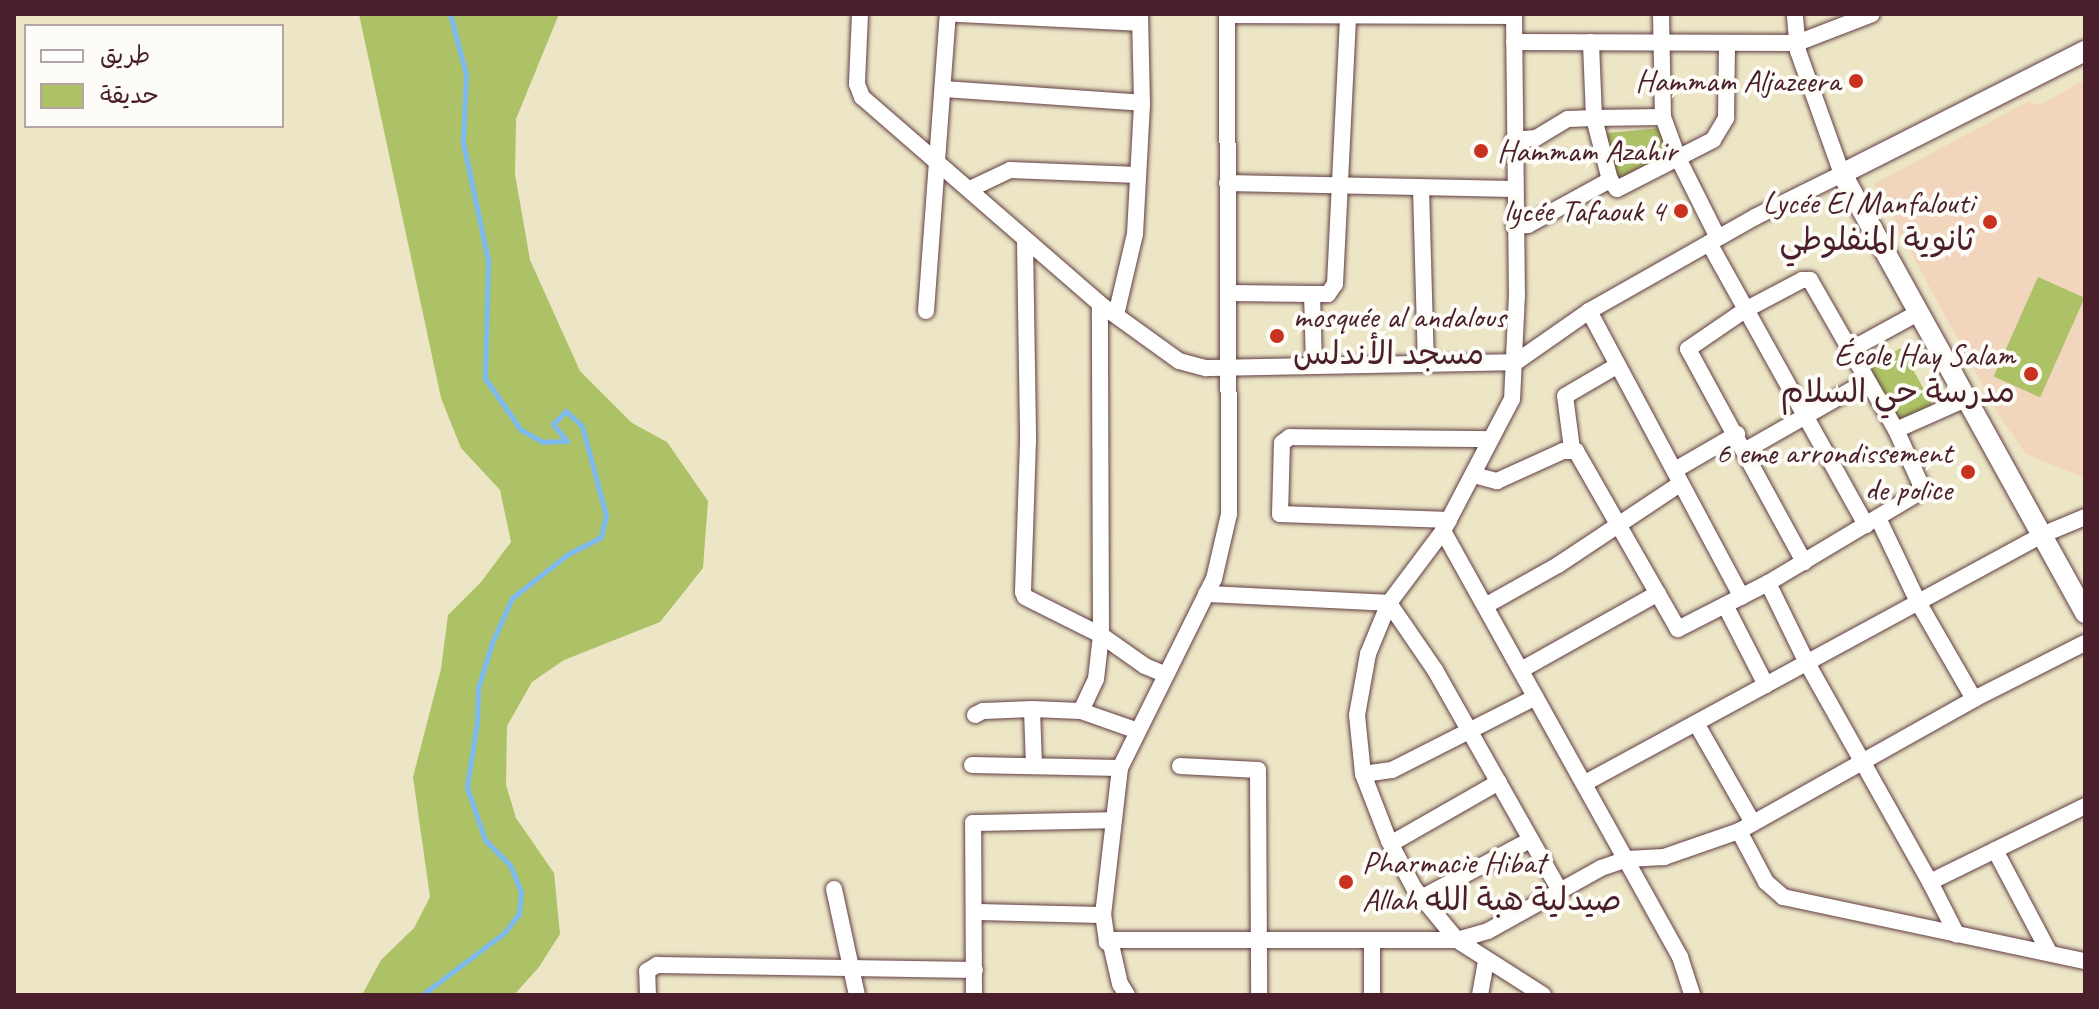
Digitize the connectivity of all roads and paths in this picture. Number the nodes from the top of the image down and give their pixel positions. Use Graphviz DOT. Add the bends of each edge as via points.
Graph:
graph roads {
  1 [pos="860,14"];
  2 [pos="948,14"];
  3 [pos="957,14"];
  4 [pos="1227,14"];
  5 [pos="1661,14"];
  6 [pos="1795,14"];
  7 [pos="1872,14"];
  8 [pos="1348,15"];
  9 [pos="1514,15"];
  10 [pos="1140,18"];
  11 [pos="1514,42"];
  12 [pos="1591,42"];
  13 [pos="1662,43"];
  14 [pos="1727,43"];
  15 [pos="1797,43"];
  16 [pos="2085,51"];
  17 [pos="944,89"];
  18 [pos="1142,103"];
  19 [pos="1663,117"];
  20 [pos="1594,118"];
  21 [pos="1513,140"];
  22 [pos="1678,158"];
  23 [pos="938,166"];
  24 [pos="1842,174"];
  25 [pos="1138,175"];
  26 [pos="1610,180"];
  27 [pos="1227,183"];
  28 [pos="1339,186"];
  29 [pos="1421,188"];
  30 [pos="970,189"];
  31 [pos="1513,189"];
  32 [pos="1514,226"];
  33 [pos="1714,240"];
  34 [pos="1025,242"];
  35 [pos="1229,293"];
  36 [pos="1312,294"];
  37 [pos="1100,304"];
  38 [pos="1745,310"];
  39 [pos="926,311"];
  40 [pos="1589,311"];
  41 [pos="1918,313"];
  42 [pos="1116,315"];
  43 [pos="1850,350"];
  44 [pos="1516,362"];
  45 [pos="1426,363"];
  46 [pos="1314,365"];
  47 [pos="1618,365"];
  48 [pos="1230,367"];
  49 [pos="1867,381"];
  50 [pos="1966,399"];
  51 [pos="1807,415"];
  52 [pos="1896,430"];
  53 [pos="1737,434"];
  54 [pos="1489,439"];
  55 [pos="1572,449"];
  56 [pos="1746,450"];
  57 [pos="1474,475"];
  58 [pos="1678,477"];
  59 [pos="2085,517"];
  60 [pos="1872,521"];
  61 [pos="1446,525"];
  62 [pos="1618,525"];
  63 [pos="2044,534"];
  64 [pos="1804,562"];
  65 [pos="1768,583"];
  66 [pos="1658,593"];
  67 [pos="1206,594"];
  68 [pos="1742,597"];
  69 [pos="1918,602"];
  70 [pos="1389,603"];
  71 [pos="1725,605"];
  72 [pos="1485,606"];
  73 [pos="2085,613"];
  74 [pos="1101,635"];
  75 [pos="2085,643"];
  76 [pos="1807,663"];
  77 [pos="1521,670"];
  78 [pos="1164,674"];
  79 [pos="1766,685"];
  80 [pos="1536,697"];
  81 [pos="1974,699"];
  82 [pos="1032,709"];
  83 [pos="1081,711"];
  84 [pos="975,715"];
  85 [pos="1696,723"];
  86 [pos="1138,731"];
  87 [pos="1471,733"];
  88 [pos="1864,761"];
  89 [pos="972,765"];
  90 [pos="1034,765"];
  91 [pos="1180,766"];
  92 [pos="1120,768"];
  93 [pos="1363,774"];
  94 [pos="1499,782"];
  95 [pos="1585,783"];
  96 [pos="2085,806"];
  97 [pos="1113,820"];
  98 [pos="1746,827"];
  99 [pos="1530,840"];
  100 [pos="1392,843"];
  101 [pos="1995,850"];
  102 [pos="1627,859"];
  103 [pos="1930,882"];
  104 [pos="834,889"];
  105 [pos="1560,891"];
  106 [pos="1421,898"];
  107 [pos="976,912"];
  108 [pos="1103,915"];
  109 [pos="1957,935"];
  110 [pos="1110,940"];
  111 [pos="1261,940"];
  112 [pos="1372,940"];
  113 [pos="1457,940"];
  114 [pos="2049,952"];
  115 [pos="1486,961"];
  116 [pos="2085,961"];
  117 [pos="849,970"];
  118 [pos="975,970"];
  119 [pos="648,995"];
  120 [pos="857,995"];
  121 [pos="974,995"];
  122 [pos="1127,995"];
  123 [pos="1259,995"];
  124 [pos="1372,995"];
  125 [pos="1480,995"];
  126 [pos="1543,995"];
  127 [pos="1692,995"];
  1 -- 23 [label="street" via="858,90"];
  2 -- 17 [label="street"];
  3 -- 10 [label="street"];
  4 -- 8 [label="street"];
  4 -- 27 [label="street"];
  5 -- 13 [label="street"];
  6 -- 15 [label="street"];
  7 -- 15 [label="street"];
  8 -- 9 [label="street"];
  8 -- 28 [label="street"];
  9 -- 11 [label="street"];
  10 -- 18 [label="street"];
  11 -- 12 [label="street"];
  11 -- 21 [label="street"];
  12 -- 13 [label="street"];
  12 -- 20 [label="street"];
  13 -- 14 [label="street"];
  13 -- 19 [label="street"];
  14 -- 15 [label="street"];
  14 -- 22 [label="street" via="1728,106 1721,132"];
  15 -- 24 [label="street"];
  16 -- 24 [label="street"];
  17 -- 18 [label="street"];
  17 -- 23 [label="street"];
  18 -- 25 [label="street"];
  19 -- 20 [label="street"];
  19 -- 22 [label="street"];
  20 -- 21 [label="street" via="1568,119 1536,138"];
  20 -- 26 [label="street"];
  21 -- 31 [label="street"];
  22 -- 26 [label="street" via="1617,189"];
  22 -- 33 [label="street"];
  23 -- 30 [label="street"];
  23 -- 39 [label="street"];
  24 -- 33 [label="street"];
  24 -- 41 [label="street"];
  25 -- 30 [label="street" via="1010,170"];
  25 -- 42 [label="street" via="1135,234"];
  26 -- 32 [label="street" via="1528,225"];
  27 -- 28 [label="street"];
  27 -- 35 [label="street"];
  28 -- 29 [label="street"];
  28 -- 36 [label="street" via="1335,284 1328,294"];
  29 -- 31 [label="street"];
  29 -- 45 [label="street"];
  30 -- 34 [label="street"];
  31 -- 32 [label="street"];
  32 -- 44 [label="street"];
  33 -- 38 [label="street"];
  33 -- 40 [label="street"];
  34 -- 37 [label="street"];
  34 -- 74 [label="street" via="1028,441 1023,592"];
  35 -- 36 [label="street"];
  35 -- 48 [label="street"];
  36 -- 46 [label="street"];
  37 -- 42 [label="street"];
  37 -- 74 [label="street"];
  38 -- 43 [label="street" via="1810,280"];
  38 -- 51 [label="street"];
  38 -- 53 [label="street" via="1688,349"];
  40 -- 44 [label="street"];
  40 -- 47 [label="street"];
  41 -- 43 [label="street"];
  41 -- 50 [label="street"];
  42 -- 48 [label="street" via="1179,361"];
  43 -- 49 [label="street"];
  44 -- 45 [label="street"];
  44 -- 54 [label="street" via="1512,399"];
  45 -- 46 [label="street"];
  46 -- 48 [label="street"];
  47 -- 55 [label="street" via="1565,396"];
  47 -- 58 [label="street"];
  48 -- 67 [label="street" via="1229,514 1222,554"];
  49 -- 51 [label="street"];
  49 -- 52 [label="street"];
  50 -- 52 [label="street"];
  50 -- 63 [label="street"];
  51 -- 56 [label="street"];
  51 -- 60 [label="street"];
  52 -- 60 [label="street" via="1921,485 1917,494"];
  53 -- 56 [label="street"];
  53 -- 58 [label="street"];
  54 -- 57 [label="street"];
  54 -- 61 [label="street" via="1290,437 1282,443 1280,514"];
  55 -- 57 [label="street" via="1497,481"];
  55 -- 62 [label="street"];
  56 -- 64 [label="street"];
  57 -- 61 [label="street"];
  58 -- 62 [label="street"];
  58 -- 68 [label="street"];
  59 -- 63 [label="street"];
  60 -- 64 [label="street"];
  60 -- 69 [label="street"];
  61 -- 70 [label="street"];
  61 -- 72 [label="street"];
  62 -- 66 [label="street"];
  62 -- 72 [label="street"];
  63 -- 69 [label="street"];
  63 -- 73 [label="street"];
  64 -- 65 [label="street"];
  65 -- 68 [label="street"];
  65 -- 76 [label="street"];
  66 -- 71 [label="street" via="1678,629"];
  66 -- 77 [label="street"];
  67 -- 70 [label="street"];
  67 -- 78 [label="street"];
  68 -- 71 [label="street"];
  69 -- 76 [label="street"];
  69 -- 81 [label="street"];
  70 -- 87 [label="street"];
  70 -- 93 [label="street" via="1368,654 1357,715"];
  71 -- 79 [label="street"];
  72 -- 77 [label="street"];
  74 -- 78 [label="street"];
  74 -- 83 [label="street" via="1096,679"];
  75 -- 81 [label="street"];
  76 -- 79 [label="street"];
  76 -- 88 [label="street"];
  77 -- 80 [label="street"];
  78 -- 86 [label="street"];
  79 -- 85 [label="street"];
  80 -- 87 [label="street"];
  80 -- 95 [label="street"];
  81 -- 88 [label="street"];
  82 -- 83 [label="street"];
  82 -- 84 [label="street"];
  82 -- 90 [label="street"];
  83 -- 86 [label="street"];
  85 -- 95 [label="street"];
  85 -- 98 [label="street"];
  86 -- 92 [label="street"];
  87 -- 93 [label="street" via="1392,770"];
  87 -- 94 [label="street"];
  88 -- 98 [label="street"];
  88 -- 103 [label="street"];
  89 -- 90 [label="street"];
  90 -- 92 [label="street"];
  91 -- 111 [label="street" via="1258,770"];
  92 -- 97 [label="street"];
  93 -- 100 [label="street"];
  94 -- 99 [label="street"];
  94 -- 100 [label="street"];
  95 -- 102 [label="street"];
  96 -- 101 [label="street"];
  97 -- 107 [label="street" via="973,823"];
  97 -- 108 [label="street"];
  98 -- 102 [label="street" via="1664,857"];
  98 -- 109 [label="street" via="1766,882 1783,897"];
  99 -- 105 [label="street"];
  99 -- 106 [label="street"];
  100 -- 106 [label="street"];
  101 -- 103 [label="street"];
  101 -- 114 [label="street"];
  102 -- 105 [label="street"];
  102 -- 127 [label="street" via="1680,957"];
  103 -- 109 [label="street"];
  104 -- 117 [label="street"];
  105 -- 113 [label="street" via="1488,931"];
  106 -- 113 [label="street"];
  107 -- 108 [label="street"];
  107 -- 118 [label="street"];
  108 -- 110 [label="street"];
  109 -- 114 [label="street"];
  110 -- 111 [label="street"];
  110 -- 122 [label="street"];
  111 -- 112 [label="street"];
  111 -- 123 [label="street"];
  112 -- 113 [label="street"];
  112 -- 124 [label="street"];
  113 -- 115 [label="street"];
  114 -- 116 [label="street"];
  115 -- 125 [label="street"];
  115 -- 126 [label="street"];
  117 -- 118 [label="street"];
  117 -- 119 [label="street" via="657,965 647,971"];
  117 -- 120 [label="street"];
  118 -- 121 [label="street"];
}
